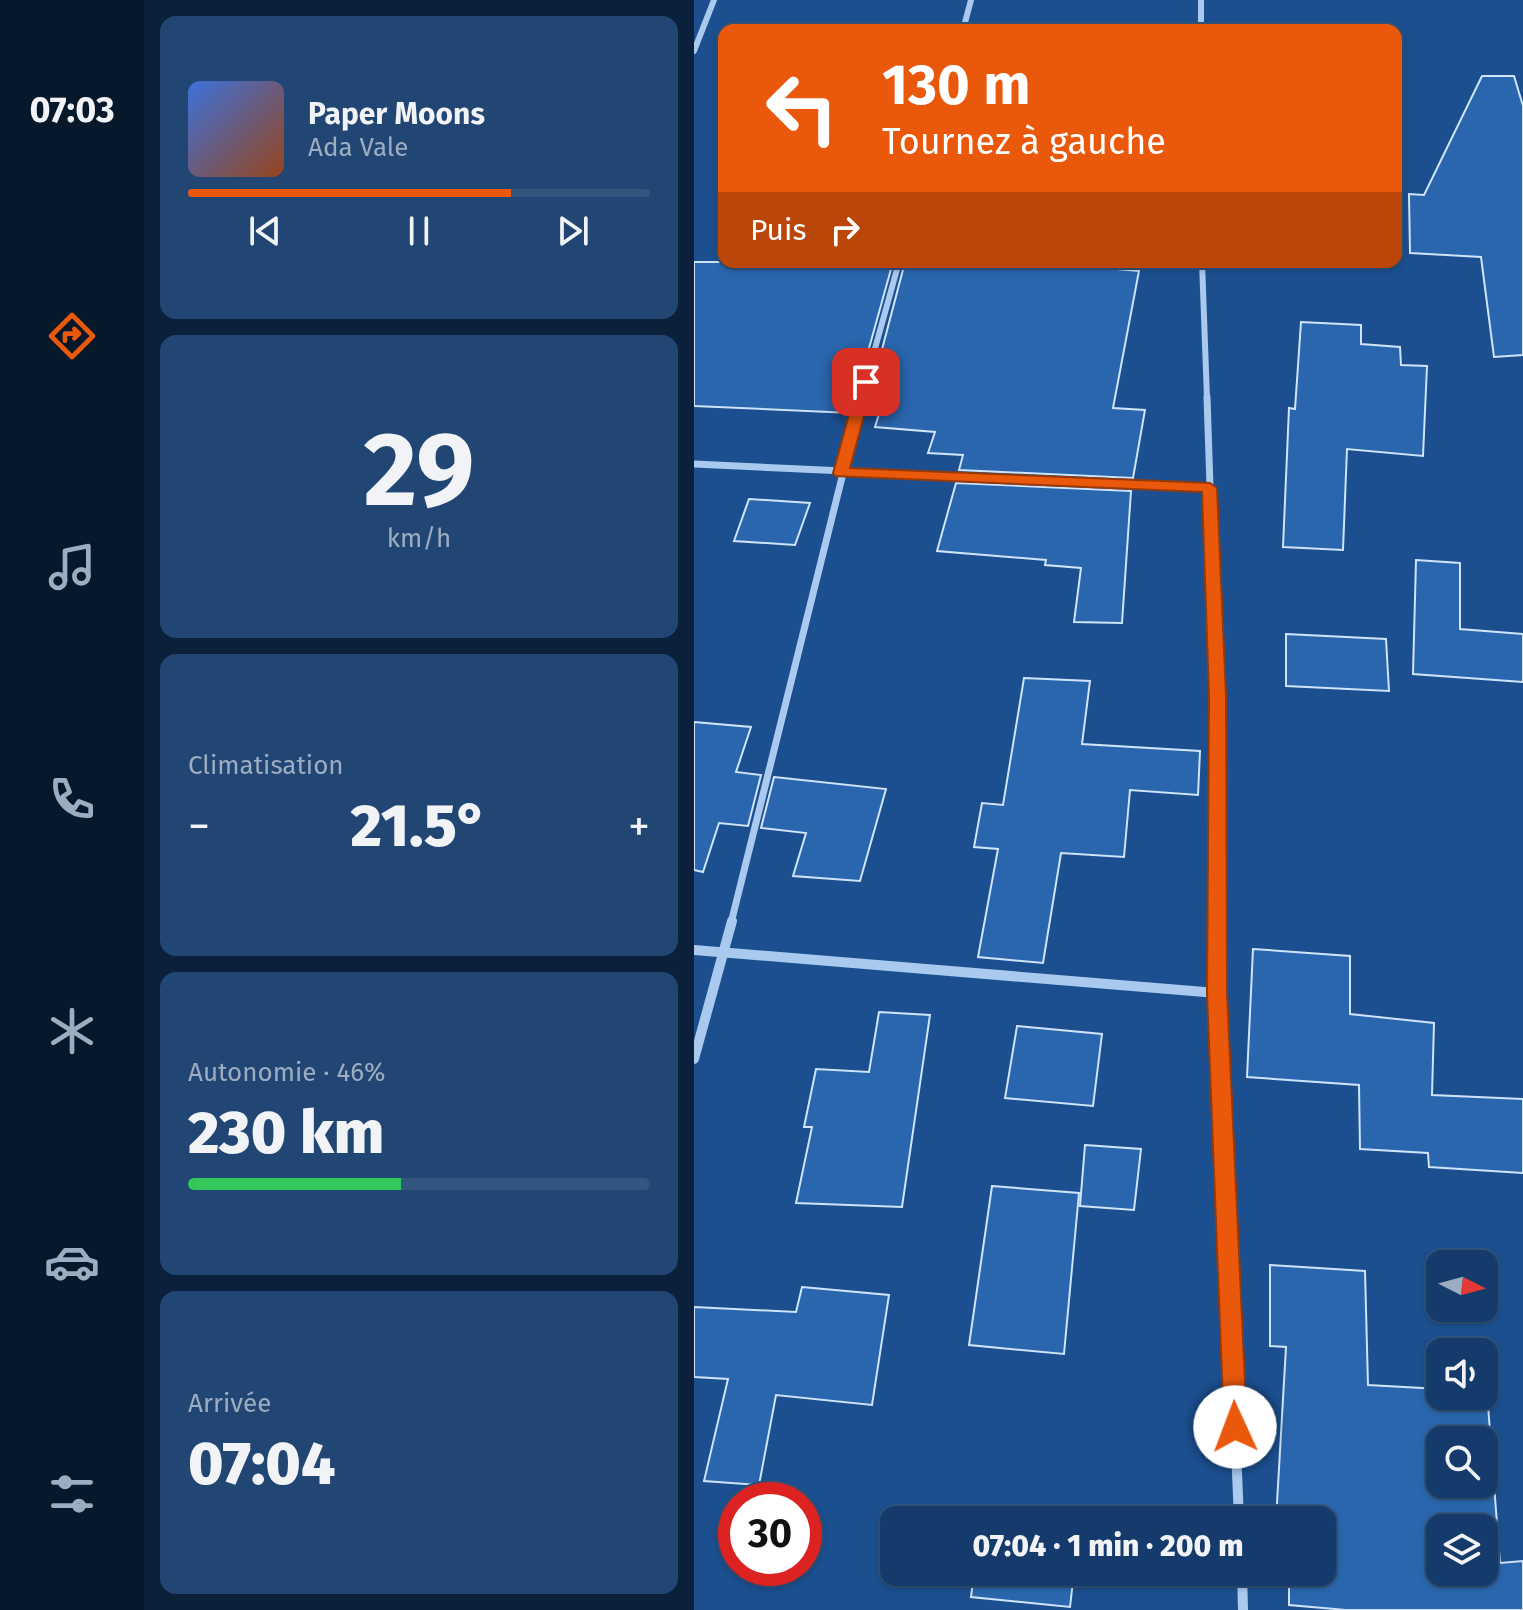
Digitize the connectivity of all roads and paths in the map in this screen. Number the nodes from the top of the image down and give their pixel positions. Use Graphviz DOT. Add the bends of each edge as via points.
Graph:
graph roads {
  1 [pos="714,0"];
  2 [pos="971,0"];
  3 [pos="1201,0"];
  4 [pos="965,24"];
  5 [pos="1201,24"];
  6 [pos="694,51"];
  7 [pos="897,268"];
  8 [pos="1202,268"];
  9 [pos="694,464"];
  10 [pos="841,473"];
  11 [pos="1210,488"];
  12 [pos="694,950"];
  13 [pos="724,952"];
  14 [pos="1217,993"];
  15 [pos="694,1059"];
  16 [pos="1238,1506"];
  17 [pos="1242,1586"];
  18 [pos="1243,1610"];
  1 -- 6 [label="street"];
  2 -- 4 [label="street"];
  3 -- 5 [label="street"];
  7 -- 10 [label="street"];
  8 -- 11 [label="street"];
  9 -- 10 [label="street"];
  10 -- 11 [label="street"];
  10 -- 13 [label="street"];
  11 -- 14 [label="street" via="1217,696"];
  12 -- 13 [label="street"];
  13 -- 14 [label="street"];
  13 -- 15 [label="street"];
  14 -- 16 [label="street"];
  17 -- 18 [label="street"];
}
